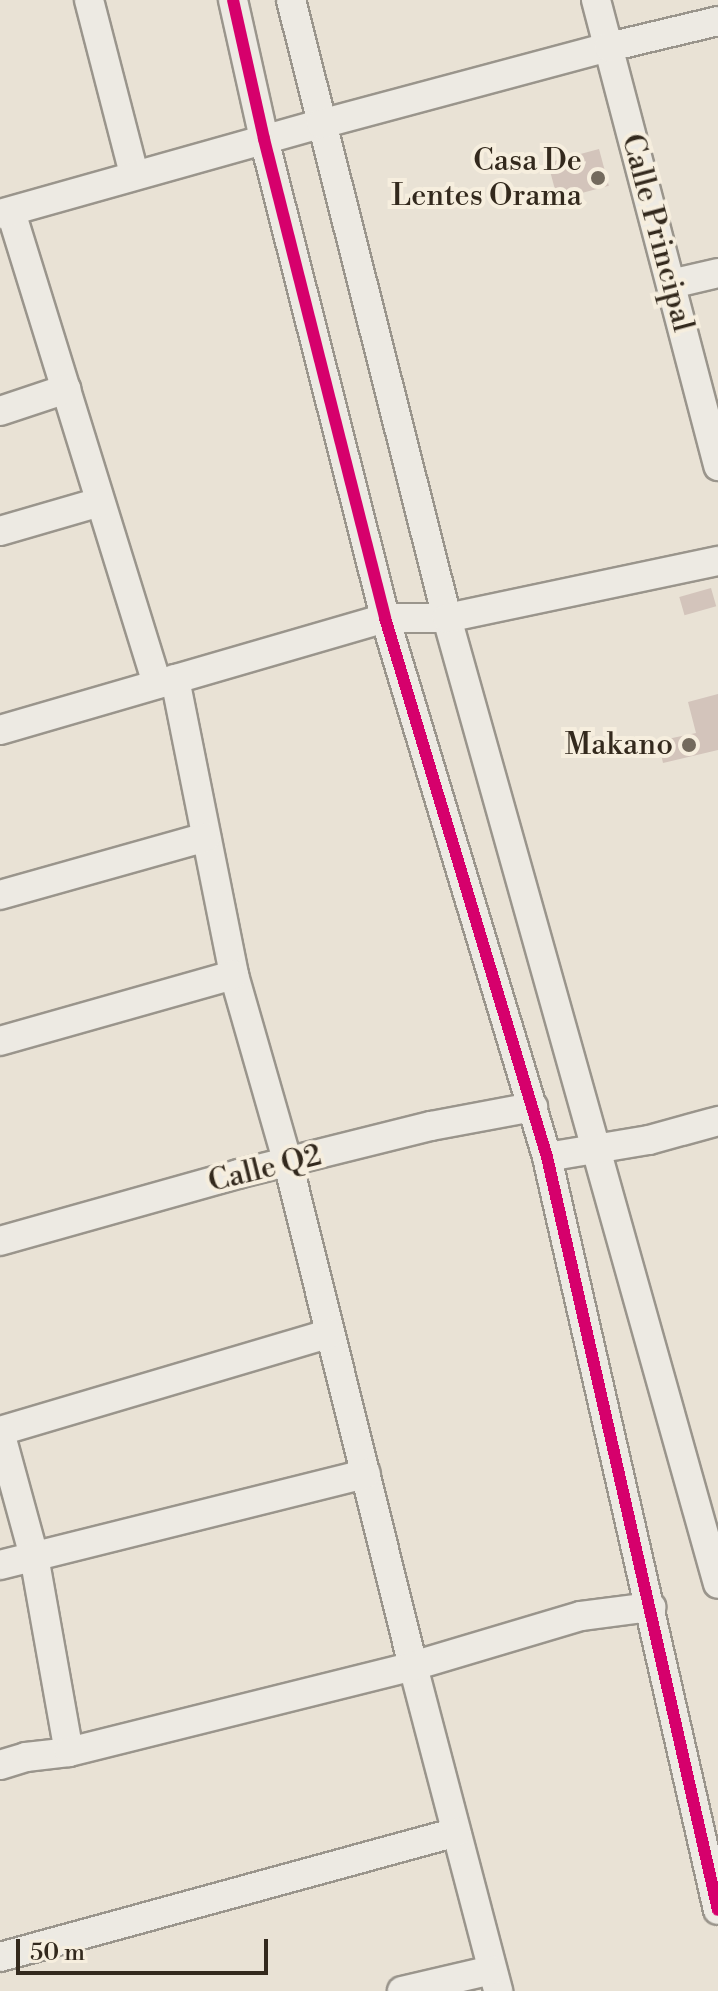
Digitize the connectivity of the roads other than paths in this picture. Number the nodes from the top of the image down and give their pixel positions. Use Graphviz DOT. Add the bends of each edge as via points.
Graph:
graph roads {
  1 [pos="89,0"];
  2 [pos="233,0"];
  3 [pos="291,0"];
  4 [pos="596,0"];
  5 [pos="718,21"];
  6 [pos="609,47"];
  7 [pos="321,124"];
  8 [pos="264,139"];
  9 [pos="134,174"];
  10 [pos="6,213"];
  11 [pos="718,273"];
  12 [pos="671,284"];
  13 [pos="66,389"];
  14 [pos="0,411"];
  15 [pos="718,466"];
  16 [pos="100,502"];
  17 [pos="0,531"];
  18 [pos="718,561"];
  19 [pos="385,618"];
  20 [pos="447,618"];
  21 [pos="166,682"];
  22 [pos="0,730"];
  23 [pos="206,837"];
  24 [pos="0,895"];
  25 [pos="234,975"];
  26 [pos="0,1041"];
  27 [pos="533,1107"];
  28 [pos="718,1121"];
  29 [pos="594,1148"];
  30 [pos="547,1157"];
  31 [pos="288,1163"];
  32 [pos="0,1241"];
  33 [pos="330,1333"];
  34 [pos="0,1432"];
  35 [pos="366,1474"];
  36 [pos="34,1556"];
  37 [pos="0,1565"];
  38 [pos="718,1584"];
  39 [pos="651,1607"];
  40 [pos="413,1666"];
  41 [pos="69,1752"];
  42 [pos="0,1765"];
  43 [pos="456,1832"];
  44 [pos="718,1910"];
  45 [pos="0,1957"];
  46 [pos="495,1980"];
  47 [pos="402,1991"];
  1 -- 9 [label="street"];
  2 -- 8 [label="street"];
  3 -- 7 [label="street"];
  4 -- 6 [label="street, Calle Principal"];
  5 -- 6 [label="street"];
  6 -- 7 [label="street"];
  6 -- 12 [label="street, Calle Principal"];
  7 -- 8 [label="street"];
  7 -- 20 [label="street"];
  8 -- 9 [label="street"];
  8 -- 19 [label="street"];
  9 -- 10 [label="street"];
  10 -- 13 [label="street"];
  11 -- 12 [label="street"];
  12 -- 15 [label="street, Calle Principal"];
  13 -- 14 [label="street"];
  13 -- 16 [label="street"];
  16 -- 17 [label="street"];
  16 -- 21 [label="street"];
  18 -- 20 [label="street"];
  19 -- 20 [label="street"];
  19 -- 21 [label="street"];
  19 -- 27 [label="street"];
  20 -- 29 [label="street"];
  21 -- 22 [label="street"];
  21 -- 23 [label="street"];
  23 -- 24 [label="street"];
  23 -- 25 [label="street"];
  25 -- 26 [label="street"];
  25 -- 31 [label="street"];
  27 -- 30 [label="street"];
  27 -- 31 [label="street, Calle Q2" via="431,1126"];
  28 -- 29 [label="street"];
  29 -- 30 [label="street"];
  29 -- 38 [label="street"];
  30 -- 39 [label="street"];
  31 -- 32 [label="street, Calle Q2"];
  31 -- 33 [label="street"];
  33 -- 34 [label="street"];
  33 -- 35 [label="street"];
  34 -- 36 [label="street"];
  35 -- 36 [label="street"];
  35 -- 40 [label="street"];
  36 -- 37 [label="street"];
  36 -- 41 [label="street"];
  39 -- 40 [label="street" via="581,1616"];
  39 -- 44 [label="street"];
  40 -- 41 [label="street"];
  40 -- 43 [label="street"];
  41 -- 42 [label="street"];
  43 -- 45 [label="street"];
  43 -- 46 [label="street"];
  46 -- 47 [label="street"];
}
